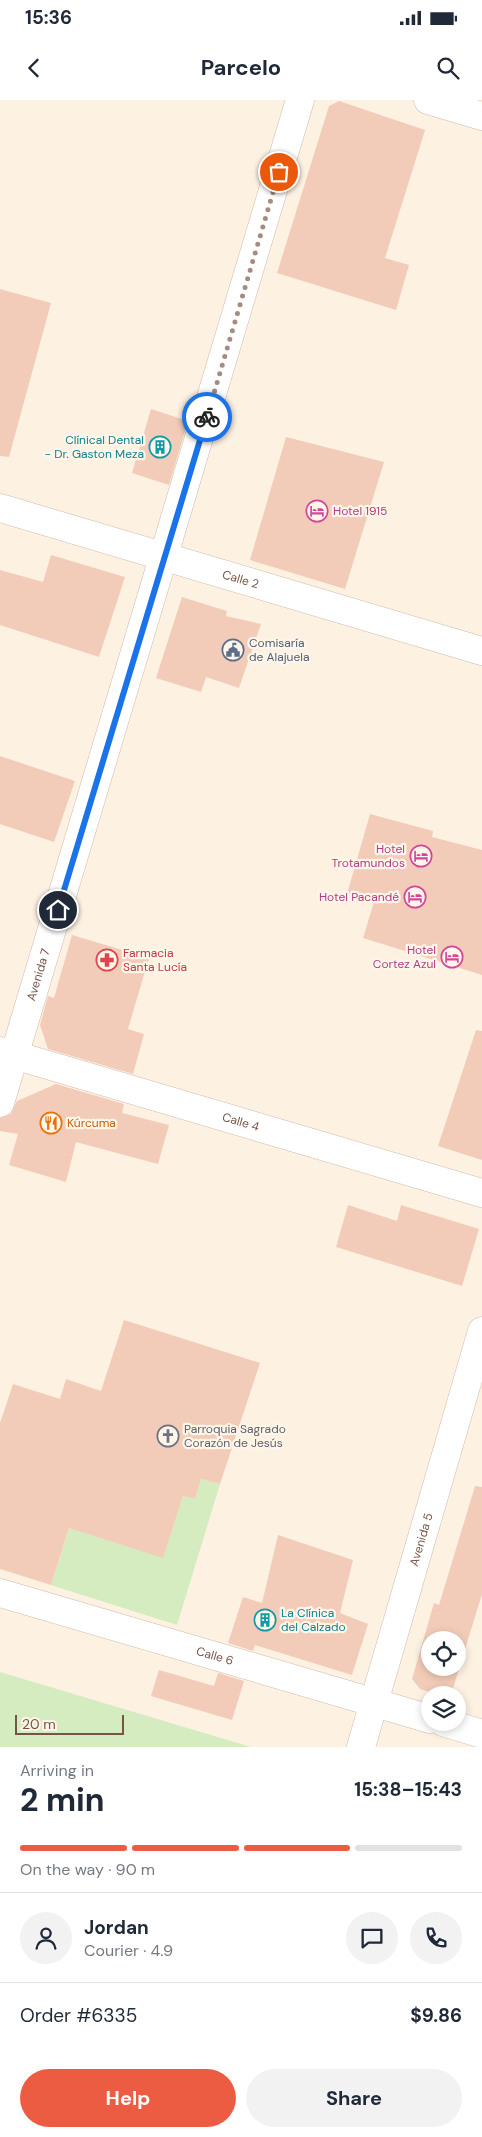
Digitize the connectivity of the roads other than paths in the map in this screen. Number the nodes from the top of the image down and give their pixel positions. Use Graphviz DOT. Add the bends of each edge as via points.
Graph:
graph roads {
  1 [pos="300,100"];
  2 [pos="428,100"];
  3 [pos="482,116"];
  4 [pos="0,508"];
  5 [pos="164,556"];
  6 [pos="482,651"];
  7 [pos="7,1053"];
  8 [pos="0,1104"];
  9 [pos="482,1193"];
  10 [pos="482,1331"];
  11 [pos="0,1593"];
  12 [pos="374,1703"];
  13 [pos="421,1716"];
  14 [pos="466,1729"];
  15 [pos="482,1734"];
  16 [pos="361,1747"];
  1 -- 5 [label="street, Avenida 7"];
  2 -- 3 [label="street"];
  4 -- 5 [label="street, Calle 2"];
  5 -- 6 [label="street, Calle 2"];
  5 -- 7 [label="street, Avenida 7"];
  7 -- 8 [label="street, Avenida 7"];
  7 -- 9 [label="street, Calle 4"];
  10 -- 12 [label="street, Avenida 5"];
  11 -- 12 [label="street, Calle 6"];
  12 -- 13 [label="street, Calle 6"];
  12 -- 16 [label="street, Avenida 5"];
  14 -- 15 [label="street"];
}
